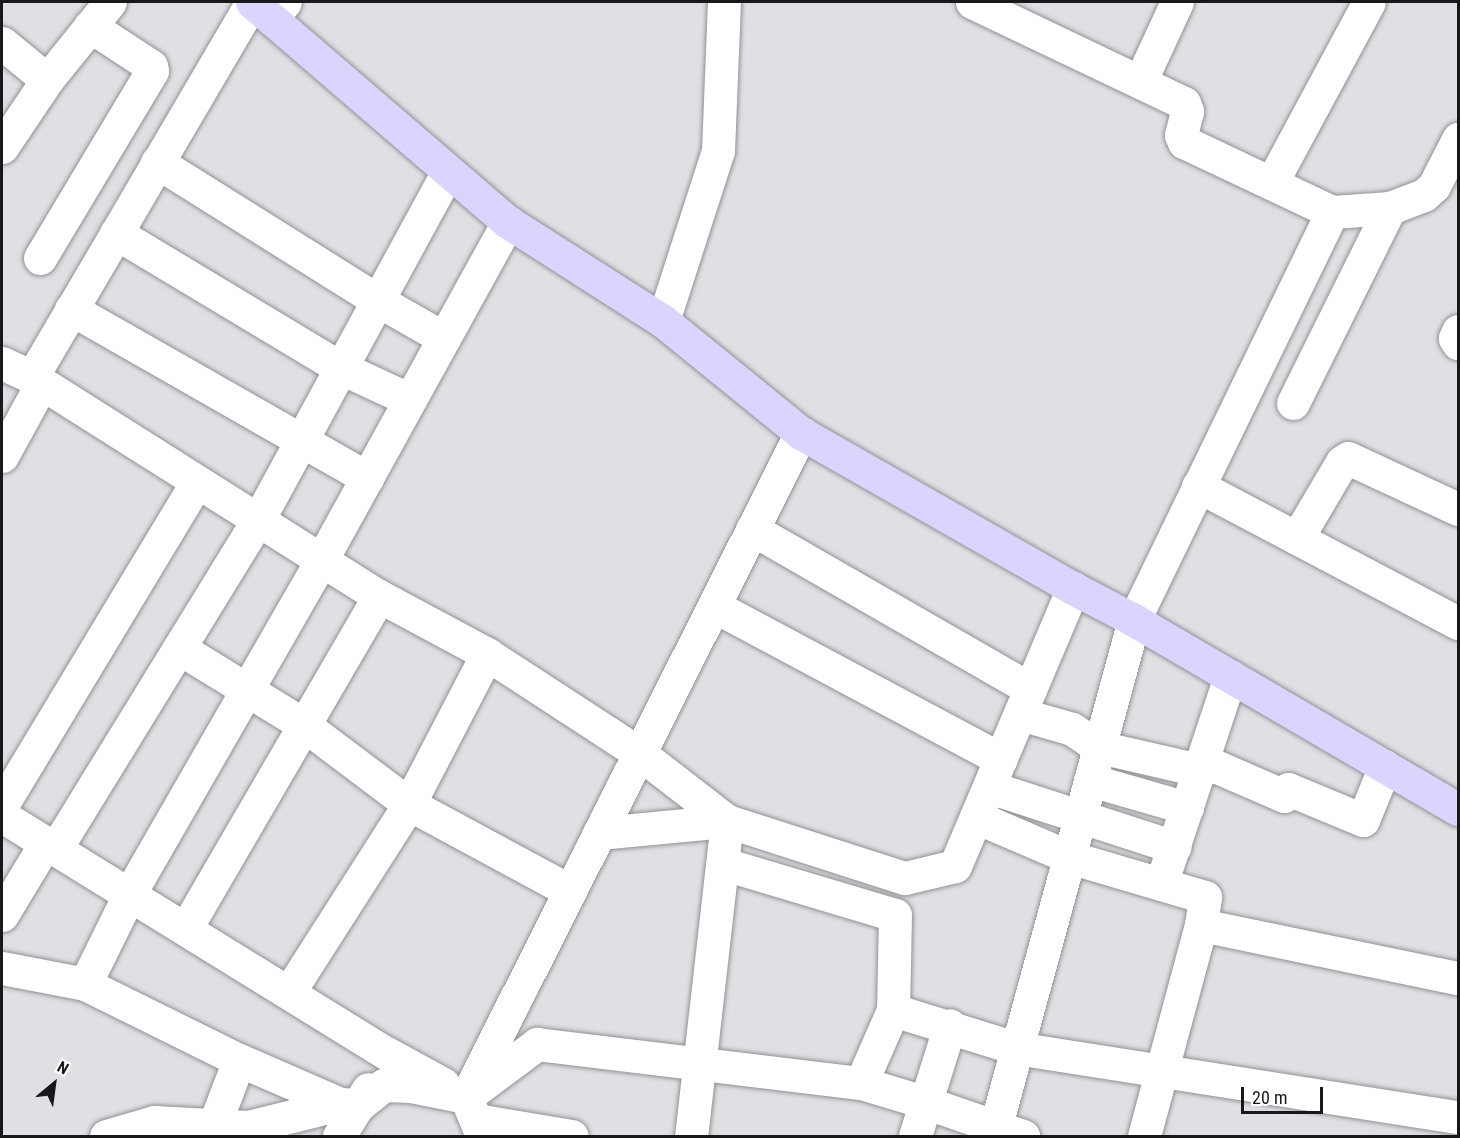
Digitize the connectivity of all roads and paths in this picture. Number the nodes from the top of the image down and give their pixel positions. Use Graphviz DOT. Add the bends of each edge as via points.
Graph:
graph roads {
  1 [pos="972,2"];
  2 [pos="1177,2"];
  3 [pos="1369,2"];
  4 [pos="732,5"];
  5 [pos="266,6"];
  6 [pos="95,11"];
  7 [pos="2,43"];
  8 [pos="47,80"];
  9 [pos="1140,82"];
  10 [pos="1458,140"];
  11 [pos="2,147"];
  12 [pos="157,162"];
  13 [pos="448,171"];
  14 [pos="1272,182"];
  15 [pos="1390,208"];
  16 [pos="1332,212"];
  17 [pos="508,222"];
  18 [pos="116,232"];
  19 [pos="40,258"];
  20 [pos="377,300"];
  21 [pos="71,309"];
  22 [pos="663,321"];
  23 [pos="1458,331"];
  24 [pos="444,338"];
  25 [pos="1458,343"];
  26 [pos="2,363"];
  27 [pos="339,367"];
  28 [pos="37,380"];
  29 [pos="410,400"];
  30 [pos="1293,403"];
  31 [pos="801,433"];
  32 [pos="299,442"];
  33 [pos="2,456"];
  34 [pos="367,478"];
  35 [pos="197,482"];
  36 [pos="1198,486"];
  37 [pos="1458,509"];
  38 [pos="258,520"];
  39 [pos="752,530"];
  40 [pos="1297,538"];
  41 [pos="322,559"];
  42 [pos="1073,588"];
  43 [pos="379,596"];
  44 [pos="714,606"];
  45 [pos="1457,617"];
  46 [pos="1134,620"];
  47 [pos="179,648"];
  48 [pos="487,654"];
  49 [pos="1230,676"];
  50 [pos="248,689"];
  51 [pos="1025,701"];
  52 [pos="304,725"];
  53 [pos="1099,747"];
  54 [pos="639,753"];
  55 [pos="1385,766"];
  56 [pos="1199,770"];
  57 [pos="995,773"];
  58 [pos="1090,780"];
  59 [pos="409,804"];
  60 [pos="2,805"];
  61 [pos="1187,808"];
  62 [pos="1458,809"];
  63 [pos="2,816"];
  64 [pos="976,817"];
  65 [pos="1080,817"];
  66 [pos="727,821"];
  67 [pos="599,833"];
  68 [pos="51,845"];
  69 [pos="1174,847"];
  70 [pos="1069,857"];
  71 [pos="724,864"];
  72 [pos="1161,884"];
  73 [pos="570,891"];
  74 [pos="130,893"];
  75 [pos="2,915"];
  76 [pos="1201,925"];
  77 [pos="186,928"];
  78 [pos="2,968"];
  79 [pos="1458,978"];
  80 [pos="85,984"];
  81 [pos="289,992"];
  82 [pos="893,1010"];
  83 [pos="950,1025"];
  84 [pos="1016,1048"];
  85 [pos="388,1054"];
  86 [pos="239,1060"];
  87 [pos="701,1062"];
  88 [pos="1161,1072"];
  89 [pos="861,1083"];
  90 [pos="924,1101"];
  91 [pos="350,1104"];
  92 [pos="1458,1117"];
  93 [pos="475,1118"];
  94 [pos="213,1131"];
  95 [pos="1004,1133"];
  96 [pos="106,1137"];
  97 [pos="339,1137"];
  98 [pos="572,1137"];
  99 [pos="691,1137"];
  100 [pos="915,1137"];
  101 [pos="1144,1137"];
  1 -- 9 [label="street"];
  2 -- 9 [label="street"];
  3 -- 14 [label="street"];
  4 -- 22 [label="street" via="718,151"];
  5 -- 12 [label="street"];
  5 -- 13 [label="main road"];
  6 -- 8 [label="street"];
  6 -- 19 [label="street" via="152,71"];
  7 -- 8 [label="street"];
  8 -- 11 [label="street"];
  9 -- 14 [label="street" via="1186,105 1181,135 1187,145"];
  10 -- 15 [label="street" via="1434,186 1413,201"];
  12 -- 18 [label="street"];
  12 -- 20 [label="street"];
  13 -- 17 [label="main road"];
  13 -- 20 [label="street"];
  14 -- 16 [label="street"];
  15 -- 16 [label="street"];
  15 -- 30 [label="street"];
  16 -- 36 [label="street"];
  17 -- 22 [label="main road"];
  17 -- 24 [label="street"];
  18 -- 21 [label="street"];
  18 -- 27 [label="street"];
  20 -- 24 [label="street"];
  20 -- 27 [label="street"];
  21 -- 28 [label="street"];
  21 -- 32 [label="street"];
  22 -- 31 [label="main road"];
  23 -- 25 [label="street"];
  24 -- 29 [label="street"];
  26 -- 28 [label="street"];
  27 -- 29 [label="street"];
  27 -- 32 [label="street"];
  28 -- 33 [label="street"];
  28 -- 35 [label="street"];
  29 -- 34 [label="street"];
  31 -- 39 [label="street"];
  31 -- 42 [label="main road"];
  32 -- 34 [label="street"];
  32 -- 38 [label="street"];
  34 -- 41 [label="street"];
  35 -- 38 [label="street"];
  35 -- 60 [label="street"];
  36 -- 40 [label="street"];
  36 -- 46 [label="street"];
  37 -- 40 [label="street" via="1348,458"];
  38 -- 41 [label="street"];
  38 -- 47 [label="street"];
  39 -- 44 [label="street"];
  39 -- 51 [label="street"];
  40 -- 45 [label="street"];
  41 -- 43 [label="street"];
  41 -- 50 [label="street"];
  42 -- 46 [label="main road"];
  42 -- 51 [label="street"];
  43 -- 48 [label="street"];
  43 -- 52 [label="street"];
  44 -- 54 [label="street"];
  44 -- 57 [label="street"];
  46 -- 49 [label="main road"];
  46 -- 53 [label="street"];
  47 -- 50 [label="street"];
  47 -- 68 [label="street"];
  48 -- 54 [label="street"];
  48 -- 59 [label="street"];
  49 -- 55 [label="main road"];
  49 -- 56 [label="street"];
  50 -- 52 [label="street"];
  50 -- 74 [label="street"];
  51 -- 53 [label="street"];
  51 -- 57 [label="street"];
  52 -- 59 [label="street"];
  52 -- 77 [label="street"];
  53 -- 56 [label="street"];
  53 -- 58 [label="street"];
  54 -- 66 [label="street"];
  54 -- 67 [label="street"];
  55 -- 56 [label="street" via="1363,820 1288,789 1284,796 1215,766"];
  55 -- 62 [label="main road"];
  56 -- 61 [label="street"];
  57 -- 64 [label="street"];
  57 -- 65 [label="street"];
  58 -- 61 [label="street"];
  58 -- 65 [label="street"];
  59 -- 73 [label="street"];
  59 -- 81 [label="street"];
  61 -- 69 [label="street"];
  63 -- 68 [label="street"];
  64 -- 66 [label="street" via="955,866 905,878"];
  64 -- 70 [label="street"];
  65 -- 69 [label="street"];
  65 -- 70 [label="street"];
  66 -- 67 [label="street"];
  66 -- 71 [label="street"];
  67 -- 73 [label="street"];
  68 -- 74 [label="street"];
  68 -- 75 [label="street"];
  69 -- 72 [label="street"];
  70 -- 72 [label="street"];
  70 -- 84 [label="street"];
  71 -- 82 [label="street" via="896,915"];
  71 -- 87 [label="street"];
  72 -- 76 [label="street" via="1205,897"];
  73 -- 93 [label="street"];
  74 -- 77 [label="street"];
  74 -- 80 [label="street"];
  76 -- 79 [label="street"];
  76 -- 88 [label="street"];
  77 -- 81 [label="street"];
  78 -- 80 [label="street"];
  80 -- 86 [label="street"];
  81 -- 85 [label="street"];
  82 -- 83 [label="street"];
  82 -- 89 [label="street"];
  83 -- 84 [label="street"];
  83 -- 90 [label="street"];
  84 -- 88 [label="street"];
  84 -- 95 [label="street"];
  85 -- 91 [label="street"];
  85 -- 93 [label="street"];
  86 -- 91 [label="street"];
  86 -- 94 [label="street"];
  87 -- 89 [label="street"];
  87 -- 93 [label="street" via="537,1044"];
  87 -- 99 [label="street"];
  88 -- 92 [label="street"];
  88 -- 101 [label="street"];
  89 -- 90 [label="street"];
  90 -- 95 [label="street"];
  90 -- 100 [label="street"];
  91 -- 93 [label="street" via="384,1085 411,1086"];
  91 -- 94 [label="street"];
  91 -- 97 [label="street"];
  93 -- 98 [label="street"];
  94 -- 96 [label="street" via="154,1122"];
}
